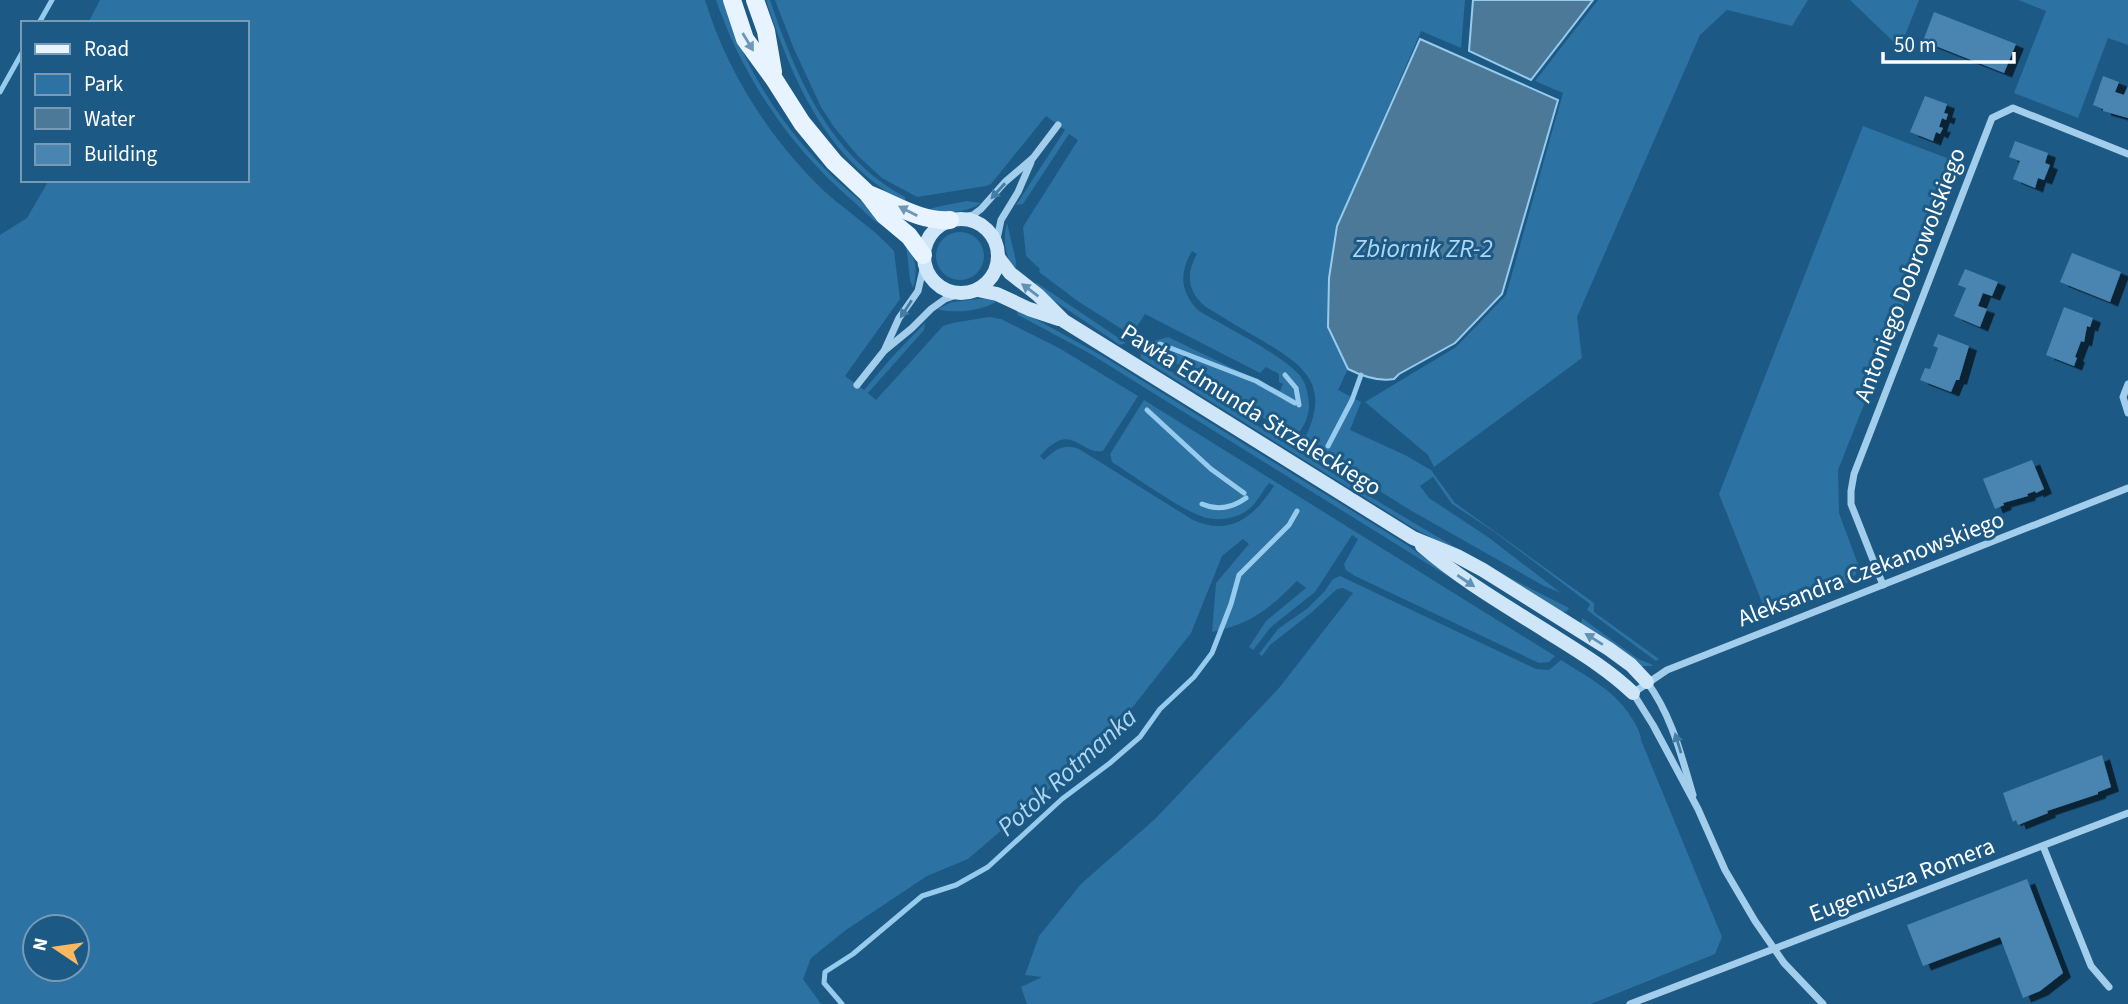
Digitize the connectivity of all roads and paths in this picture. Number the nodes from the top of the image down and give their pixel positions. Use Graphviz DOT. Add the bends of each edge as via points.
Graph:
graph roads {
  1 [pos="732,0"];
  2 [pos="755,0"];
  3 [pos="774,79"];
  4 [pos="1058,125"];
  5 [pos="2128,154"];
  6 [pos="1032,158"];
  7 [pos="868,194"];
  8 [pos="955,219"];
  9 [pos="997,251"];
  10 [pos="923,260"];
  11 [pos="978,289"];
  12 [pos="959,294"];
  13 [pos="1064,321"];
  14 [pos="884,351"];
  15 [pos="2128,384"];
  16 [pos="857,385"];
  17 [pos="2128,413"];
  18 [pos="2128,488"];
  19 [pos="1413,538"];
  20 [pos="1883,584"];
  21 [pos="1647,682"];
  22 [pos="1633,693"];
  23 [pos="1698,809"];
  24 [pos="2128,813"];
  25 [pos="2043,846"];
  26 [pos="1774,950"];
  27 [pos="2109,987"];
  28 [pos="1630,1004"];
  29 [pos="1823,1004"];
  1 -- 3 [label="main road, one-way" via="745,39"];
  2 -- 3 [label="main road"];
  3 -- 7 [label="main road" via="818,144"];
  4 -- 6 [label="street"];
  5 -- 20 [label="street, Antoniego Dobrowolskiego" via="2013,108 1992,118 1850,491"];
  6 -- 8 [label="street, one-way" via="977,212"];
  6 -- 9 [label="street" via="1001,220"];
  8 -- 7 [label="main road, one-way" via="921,217"];
  7 -- 10 [label="main road" via="915,242"];
  8 -- 9 [label="main road" via="979,223"];
  8 -- 10 [label="main road" via="934,229"];
  9 -- 11 [label="main road" via="992,276"];
  13 -- 9 [label="main road, Pawła Edmunda Strzeleckiego, one-way" via="1010,273"];
  10 -- 12 [label="main road" via="941,288"];
  10 -- 14 [label="street, one-way" via="918,290"];
  11 -- 12 [label="main road"];
  11 -- 13 [label="main road, Pawła Edmunda Strzeleckiego"];
  12 -- 14 [label="street" via="937,303"];
  13 -- 19 [label="main road, Pawła Edmunda Strzeleckiego"];
  14 -- 16 [label="street"];
  15 -- 17 [label="street" via="2123,397"];
  18 -- 20 [label="street, Aleksandra Czekanowskiego"];
  21 -- 19 [label="main road, Pawła Edmunda Strzeleckiego, one-way" via="1609,649 1494,577"];
  19 -- 22 [label="main road, Pawła Edmunda Strzeleckiego, one-way" via="1469,584 1593,661"];
  20 -- 21 [label="street, Aleksandra Czekanowskiego"];
  21 -- 22 [label="street, Aleksandra Czekanowskiego"];
  23 -- 21 [label="street, Pawła Edmunda Strzeleckiego, one-way" via="1674,732"];
  22 -- 23 [label="street, Pawła Edmunda Strzeleckiego"];
  23 -- 26 [label="street, Pawła Edmunda Strzeleckiego" via="1725,870"];
  24 -- 25 [label="street, Eugeniusza Romera"];
  25 -- 26 [label="street, Eugeniusza Romera"];
  25 -- 27 [label="street" via="2091,966"];
  26 -- 28 [label="street, Eugeniusza Romera"];
  26 -- 29 [label="street, Pawła Edmunda Strzeleckiego"];
}
